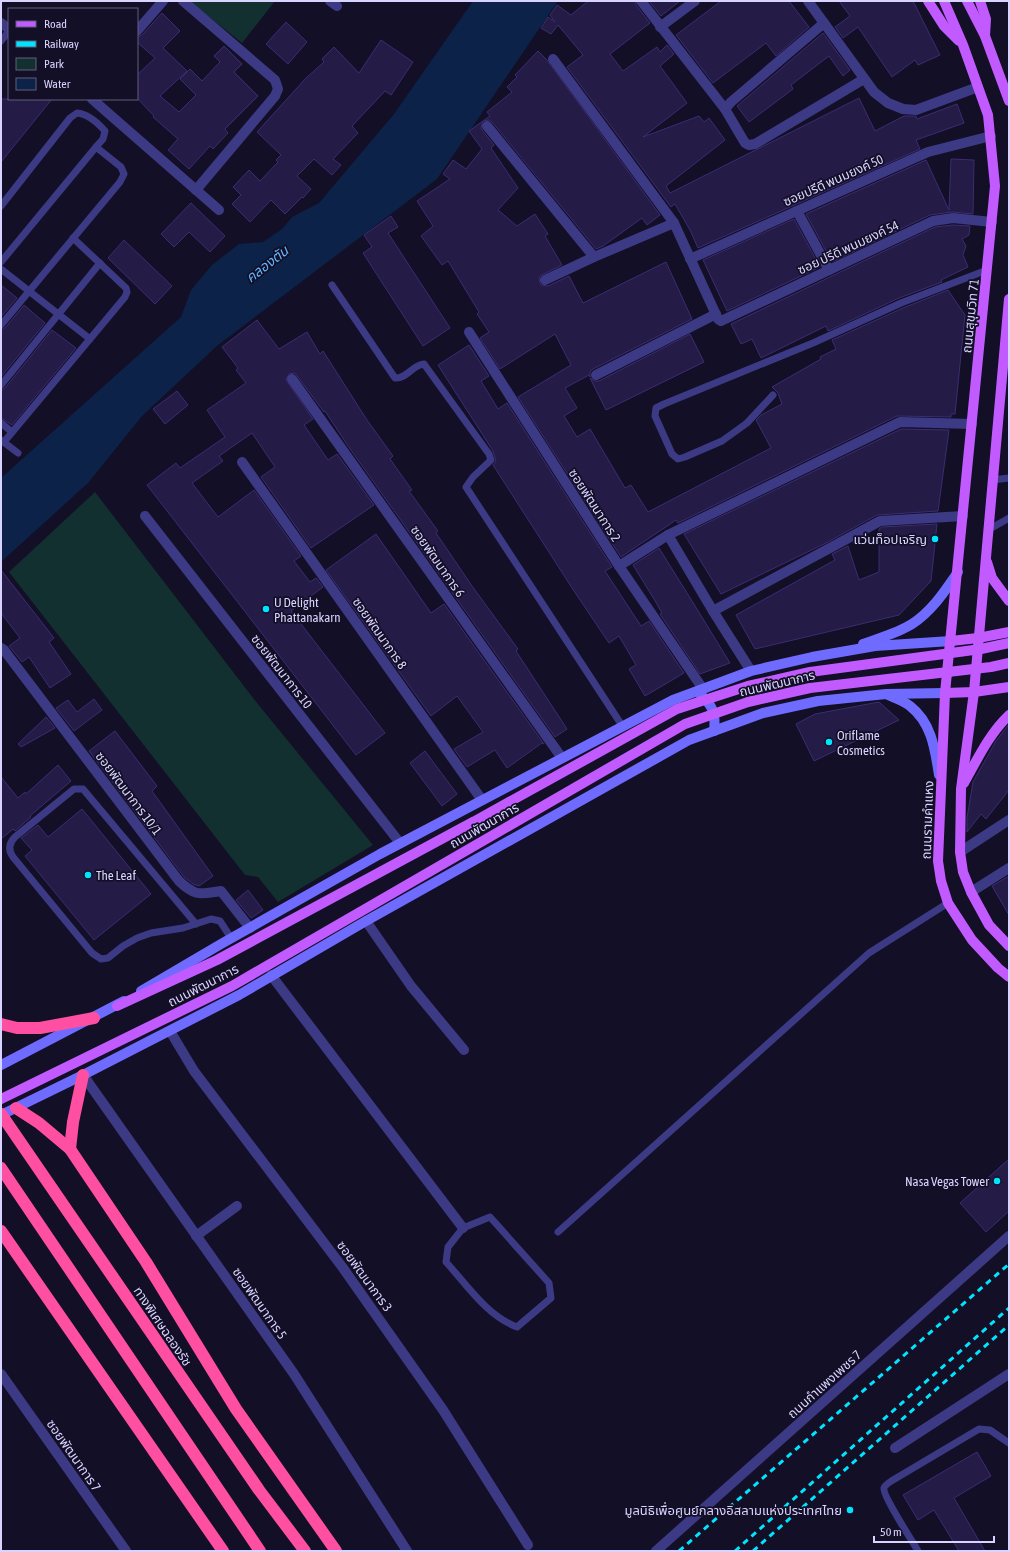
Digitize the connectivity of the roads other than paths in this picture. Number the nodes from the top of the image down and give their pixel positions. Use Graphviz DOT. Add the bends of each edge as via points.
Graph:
graph roads {
  1 [pos="163,1"];
  2 [pos="183,1"];
  3 [pos="641,1"];
  4 [pos="695,1"];
  5 [pos="808,1"];
  6 [pos="928,1"];
  7 [pos="944,1"];
  8 [pos="967,1"];
  9 [pos="980,1"];
  10 [pos="824,23"];
  11 [pos="660,27"];
  12 [pos="138,30"];
  13 [pos="8,31"];
  14 [pos="985,36"];
  15 [pos="1,41"];
  16 [pos="963,45"];
  17 [pos="553,59"];
  18 [pos="864,79"];
  19 [pos="978,87"];
  20 [pos="93,100"];
  21 [pos="1009,101"];
  22 [pos="724,109"];
  23 [pos="487,126"];
  24 [pos="990,136"];
  25 [pos="96,146"];
  26 [pos="196,190"];
  27 [pos="1,206"];
  28 [pos="218,210"];
  29 [pos="797,211"];
  30 [pos="992,222"];
  31 [pos="674,223"];
  32 [pos="73,238"];
  33 [pos="594,257"];
  34 [pos="690,259"];
  35 [pos="1,262"];
  36 [pos="100,263"];
  37 [pos="1,269"];
  38 [pos="829,270"];
  39 [pos="987,270"];
  40 [pos="545,280"];
  41 [pos="332,285"];
  42 [pos="29,291"];
  43 [pos="1009,299"];
  44 [pos="59,315"];
  45 [pos="719,317"];
  46 [pos="1,325"];
  47 [pos="468,332"];
  48 [pos="90,339"];
  49 [pos="596,375"];
  50 [pos="292,379"];
  51 [pos="1,385"];
  52 [pos="773,395"];
  53 [pos="1,423"];
  54 [pos="972,424"];
  55 [pos="12,432"];
  56 [pos="3,441"];
  57 [pos="18,453"];
  58 [pos="242,462"];
  59 [pos="1009,478"];
  60 [pos="992,480"];
  61 [pos="145,516"];
  62 [pos="963,516"];
  63 [pos="1009,518"];
  64 [pos="988,530"];
  65 [pos="668,535"];
  66 [pos="985,556"];
  67 [pos="619,566"];
  68 [pos="958,572"];
  69 [pos="1009,601"];
  70 [pos="713,611"];
  71 [pos="1009,632"];
  72 [pos="978,638"];
  73 [pos="951,641"];
  74 [pos="1009,643"];
  75 [pos="1,648"];
  76 [pos="840,652"];
  77 [pos="1009,663"];
  78 [pos="751,671"];
  79 [pos="1009,687"];
  80 [pos="700,690"];
  81 [pos="974,692"];
  82 [pos="945,693"];
  83 [pos="886,694"];
  84 [pos="1009,715"];
  85 [pos="623,727"];
  86 [pos="714,731"];
  87 [pos="562,758"];
  88 [pos="941,788"];
  89 [pos="961,789"];
  90 [pos="482,800"];
  91 [pos="1009,820"];
  92 [pos="400,843"];
  93 [pos="960,852"];
  94 [pos="1009,868"];
  95 [pos="970,892"];
  96 [pos="948,903"];
  97 [pos="366,921"];
  98 [pos="196,924"];
  99 [pos="250,928"];
  100 [pos="231,938"];
  101 [pos="1009,946"];
  102 [pos="271,975"];
  103 [pos="1009,976"];
  104 [pos="117,1006"];
  105 [pos="94,1018"];
  106 [pos="1,1024"];
  107 [pos="170,1031"];
  108 [pos="464,1050"];
  109 [pos="1,1065"];
  110 [pos="83,1075"];
  111 [pos="1,1099"];
  112 [pos="1,1102"];
  113 [pos="16,1108"];
  114 [pos="1,1115"];
  115 [pos="70,1149"];
  116 [pos="1,1168"];
  117 [pos="237,1206"];
  118 [pos="463,1228"];
  119 [pos="1,1231"];
  120 [pos="558,1232"];
  121 [pos="196,1236"];
  122 [pos="1009,1236"];
  123 [pos="1,1374"];
  124 [pos="1009,1374"];
  125 [pos="1009,1443"];
  126 [pos="895,1448"];
  127 [pos="528,1545"];
  128 [pos="126,1551"];
  129 [pos="223,1551"];
  130 [pos="260,1551"];
  131 [pos="305,1551"];
  132 [pos="336,1551"];
  133 [pos="407,1551"];
  134 [pos="656,1551"];
  135 [pos="918,1551"];
  1 -- 12 [label="street"];
  2 -- 26 [label="street" via="275,80 278,88 275,96"];
  3 -- 11 [label="street"];
  4 -- 11 [label="street"];
  5 -- 10 [label="street"];
  6 -- 16 [label="main road" via="944,26"];
  7 -- 16 [label="main road, ถนนสุขุมวิท 71"];
  8 -- 14 [label="main road"];
  9 -- 14 [label="main road" via="986,20"];
  10 -- 18 [label="street"];
  10 -- 22 [label="street"];
  11 -- 22 [label="street"];
  13 -- 15 [label="lane"];
  14 -- 21 [label="main road"];
  16 -- 19 [label="main road, ถนนสุขุมวิท 71"];
  17 -- 31 [label="street"];
  18 -- 19 [label="street" via="874,92 888,103 902,109 916,110"];
  18 -- 22 [label="street" via="755,144 745,143"];
  19 -- 24 [label="main road, ถนนสุขุมวิท 71" via="988,115"];
  20 -- 26 [label="street"];
  23 -- 33 [label="street"];
  24 -- 29 [label="street, ซอยปรีดี พนมยงค์ 50" via="928,152"];
  24 -- 30 [label="main road, ถนนสุขุมวิท 71" via="995,186"];
  25 -- 27 [label="lane" via="103,139 105,131 84,114 77,112"];
  25 -- 32 [label="lane" via="121,167 124,174"];
  25 -- 35 [label="lane"];
  26 -- 28 [label="street"];
  29 -- 34 [label="street, ซอยปรีดี พนมยงค์ 50"];
  29 -- 38 [label="street"];
  30 -- 38 [label="street, ซอย ปรีดี พนมยงค์ 54" via="953,218 933,221"];
  30 -- 39 [label="main road, ถนนสุขุมวิท 71"];
  31 -- 33 [label="street"];
  31 -- 34 [label="street"];
  32 -- 36 [label="lane"];
  32 -- 42 [label="lane"];
  33 -- 40 [label="street"];
  34 -- 45 [label="street"];
  36 -- 44 [label="lane"];
  36 -- 48 [label="lane" via="127,292"];
  37 -- 42 [label="lane"];
  38 -- 45 [label="street, ซอย ปรีดี พนมยงค์ 54"];
  39 -- 52 [label="lane" via="901,303 813,343 664,404 656,408 655,416 672,454 678,459 685,458 722,441 747,424"];
  39 -- 54 [label="main road, ถนนสุขุมวิท 71"];
  41 -- 85 [label="lane" via="396,378 401,378 418,365 424,364 489,454 491,460 466,487"];
  42 -- 44 [label="lane"];
  42 -- 46 [label="lane"];
  43 -- 60 [label="main road"];
  44 -- 48 [label="lane"];
  44 -- 51 [label="lane"];
  45 -- 49 [label="street, ซอย ปรีดี พนมยงค์ 54"];
  47 -- 67 [label="street, ซอยพัฒนาการ 2"];
  48 -- 55 [label="lane"];
  50 -- 87 [label="street, ซอยพัฒนาการ 6"];
  53 -- 55 [label="lane"];
  54 -- 62 [label="main road, ถนนสุขุมวิท 71"];
  54 -- 65 [label="street" via="900,422"];
  55 -- 56 [label="lane"];
  56 -- 57 [label="lane"];
  58 -- 90 [label="street, ซอยพัฒนาการ 8"];
  59 -- 60 [label="lane"];
  60 -- 64 [label="main road"];
  61 -- 92 [label="street, ซอยพัฒนาการ 10"];
  62 -- 68 [label="main road, ถนนสุขุมวิท 71"];
  62 -- 70 [label="street" via="880,521"];
  63 -- 64 [label="lane"];
  64 -- 66 [label="main road"];
  65 -- 67 [label="street"];
  65 -- 70 [label="street"];
  66 -- 69 [label="main road" via="992,578"];
  66 -- 72 [label="main road"];
  67 -- 80 [label="street, ซอยพัฒนาการ 2"];
  68 -- 73 [label="main road, ถนนสุขุมวิท 71"];
  68 -- 76 [label="main road" via="941,597 912,624"];
  70 -- 78 [label="street"];
  71 -- 72 [label="main road"];
  72 -- 73 [label="main road"];
  72 -- 81 [label="main road"];
  73 -- 76 [label="main road, ถนนพัฒนาการ" via="875,646"];
  73 -- 82 [label="main road, ถนนรามคำแหง"];
  74 -- 104 [label="main road, ถนนพัฒนาการ, bridge" via="810,672 748,686 677,709 217,960"];
  75 -- 99 [label="street, ซอยพัฒนาการ 10/1" via="179,881 190,891 200,894 221,891"];
  76 -- 78 [label="main road, ถนนพัฒนาการ"];
  77 -- 111 [label="main road, ถนนพัฒนาการ, bridge" via="810,688 748,702 685,724 232,986"];
  78 -- 80 [label="main road, ถนนพัฒนาการ"];
  79 -- 81 [label="main road"];
  80 -- 85 [label="main road, ถนนพัฒนาการ" via="673,700"];
  80 -- 86 [label="main road" via="714,712"];
  81 -- 82 [label="main road"];
  81 -- 89 [label="main road"];
  82 -- 83 [label="main road, ถนนพัฒนาการ"];
  82 -- 88 [label="main road, ถนนรามคำแหง"];
  83 -- 86 [label="main road, ถนนพัฒนาการ" via="818,701 763,713"];
  83 -- 88 [label="main road" via="910,706 930,731"];
  84 -- 89 [label="main road" via="984,747"];
  85 -- 87 [label="main road, ถนนพัฒนาการ"];
  86 -- 97 [label="main road, ถนนพัฒนาการ" via="689,740"];
  87 -- 90 [label="main road, ถนนพัฒนาการ"];
  88 -- 96 [label="main road, ถนนรามคำแหง" via="938,860"];
  89 -- 93 [label="main road"];
  90 -- 92 [label="main road, ถนนพัฒนาการ"];
  91 -- 93 [label="street"];
  92 -- 99 [label="main road, ถนนพัฒนาการ"];
  93 -- 95 [label="main road" via="962,872"];
  94 -- 95 [label="street"];
  95 -- 101 [label="main road" via="989,925"];
  96 -- 103 [label="main road, ถนนรามคำแหง" via="972,940"];
  96 -- 120 [label="lane" via="869,953"];
  97 -- 102 [label="main road, ถนนพัฒนาการ"];
  97 -- 108 [label="street" via="411,986"];
  98 -- 98 [label="lane" via="137,938 108,958 101,959 92,953 13,857 9,850 10,843 74,790 83,789"];
  98 -- 100 [label="lane" via="211,919 217,920"];
  99 -- 100 [label="main road, ถนนพัฒนาการ"];
  100 -- 104 [label="main road, ถนนพัฒนาการ"];
  102 -- 107 [label="main road, ถนนพัฒนาการ"];
  102 -- 118 [label="street"];
  104 -- 105 [label="main road, ถนนพัฒนาการ"];
  105 -- 106 [label="highway" via="40,1028 17,1028"];
  105 -- 109 [label="main road, ถนนพัฒนาการ"];
  107 -- 110 [label="main road, ถนนพัฒนาการ"];
  107 -- 127 [label="street, ซอยพัฒนาการ 3" via="194,1072 343,1268 439,1404"];
  110 -- 113 [label="main road, ถนนพัฒนาการ"];
  110 -- 115 [label="highway"];
  110 -- 121 [label="street, ซอยพัฒนาการ 5"];
  112 -- 113 [label="main road"];
  113 -- 114 [label="main road, ถนนพัฒนาการ"];
  113 -- 115 [label="highway" via="40,1123"];
  114 -- 131 [label="highway, ทางพิเศษฉลองรัช, bridge" via="259,1490"];
  115 -- 132 [label="highway" via="146,1262 236,1409"];
  116 -- 130 [label="highway"];
  117 -- 121 [label="street"];
  118 -- 118 [label="lane" via="490,1217 549,1283 551,1298 517,1327 505,1322 488,1308 446,1262 448,1247"];
  119 -- 129 [label="highway"];
  121 -- 133 [label="street, ซอยพัฒนาการ 5" via="294,1374"];
  122 -- 134 [label="street, ถนนกำแพงเพชร 7"];
  123 -- 128 [label="street, ซอยพัฒนาการ 7"];
  124 -- 126 [label="street"];
  125 -- 135 [label="lane" via="990,1430 979,1429 885,1486 884,1491 888,1500"];
}
